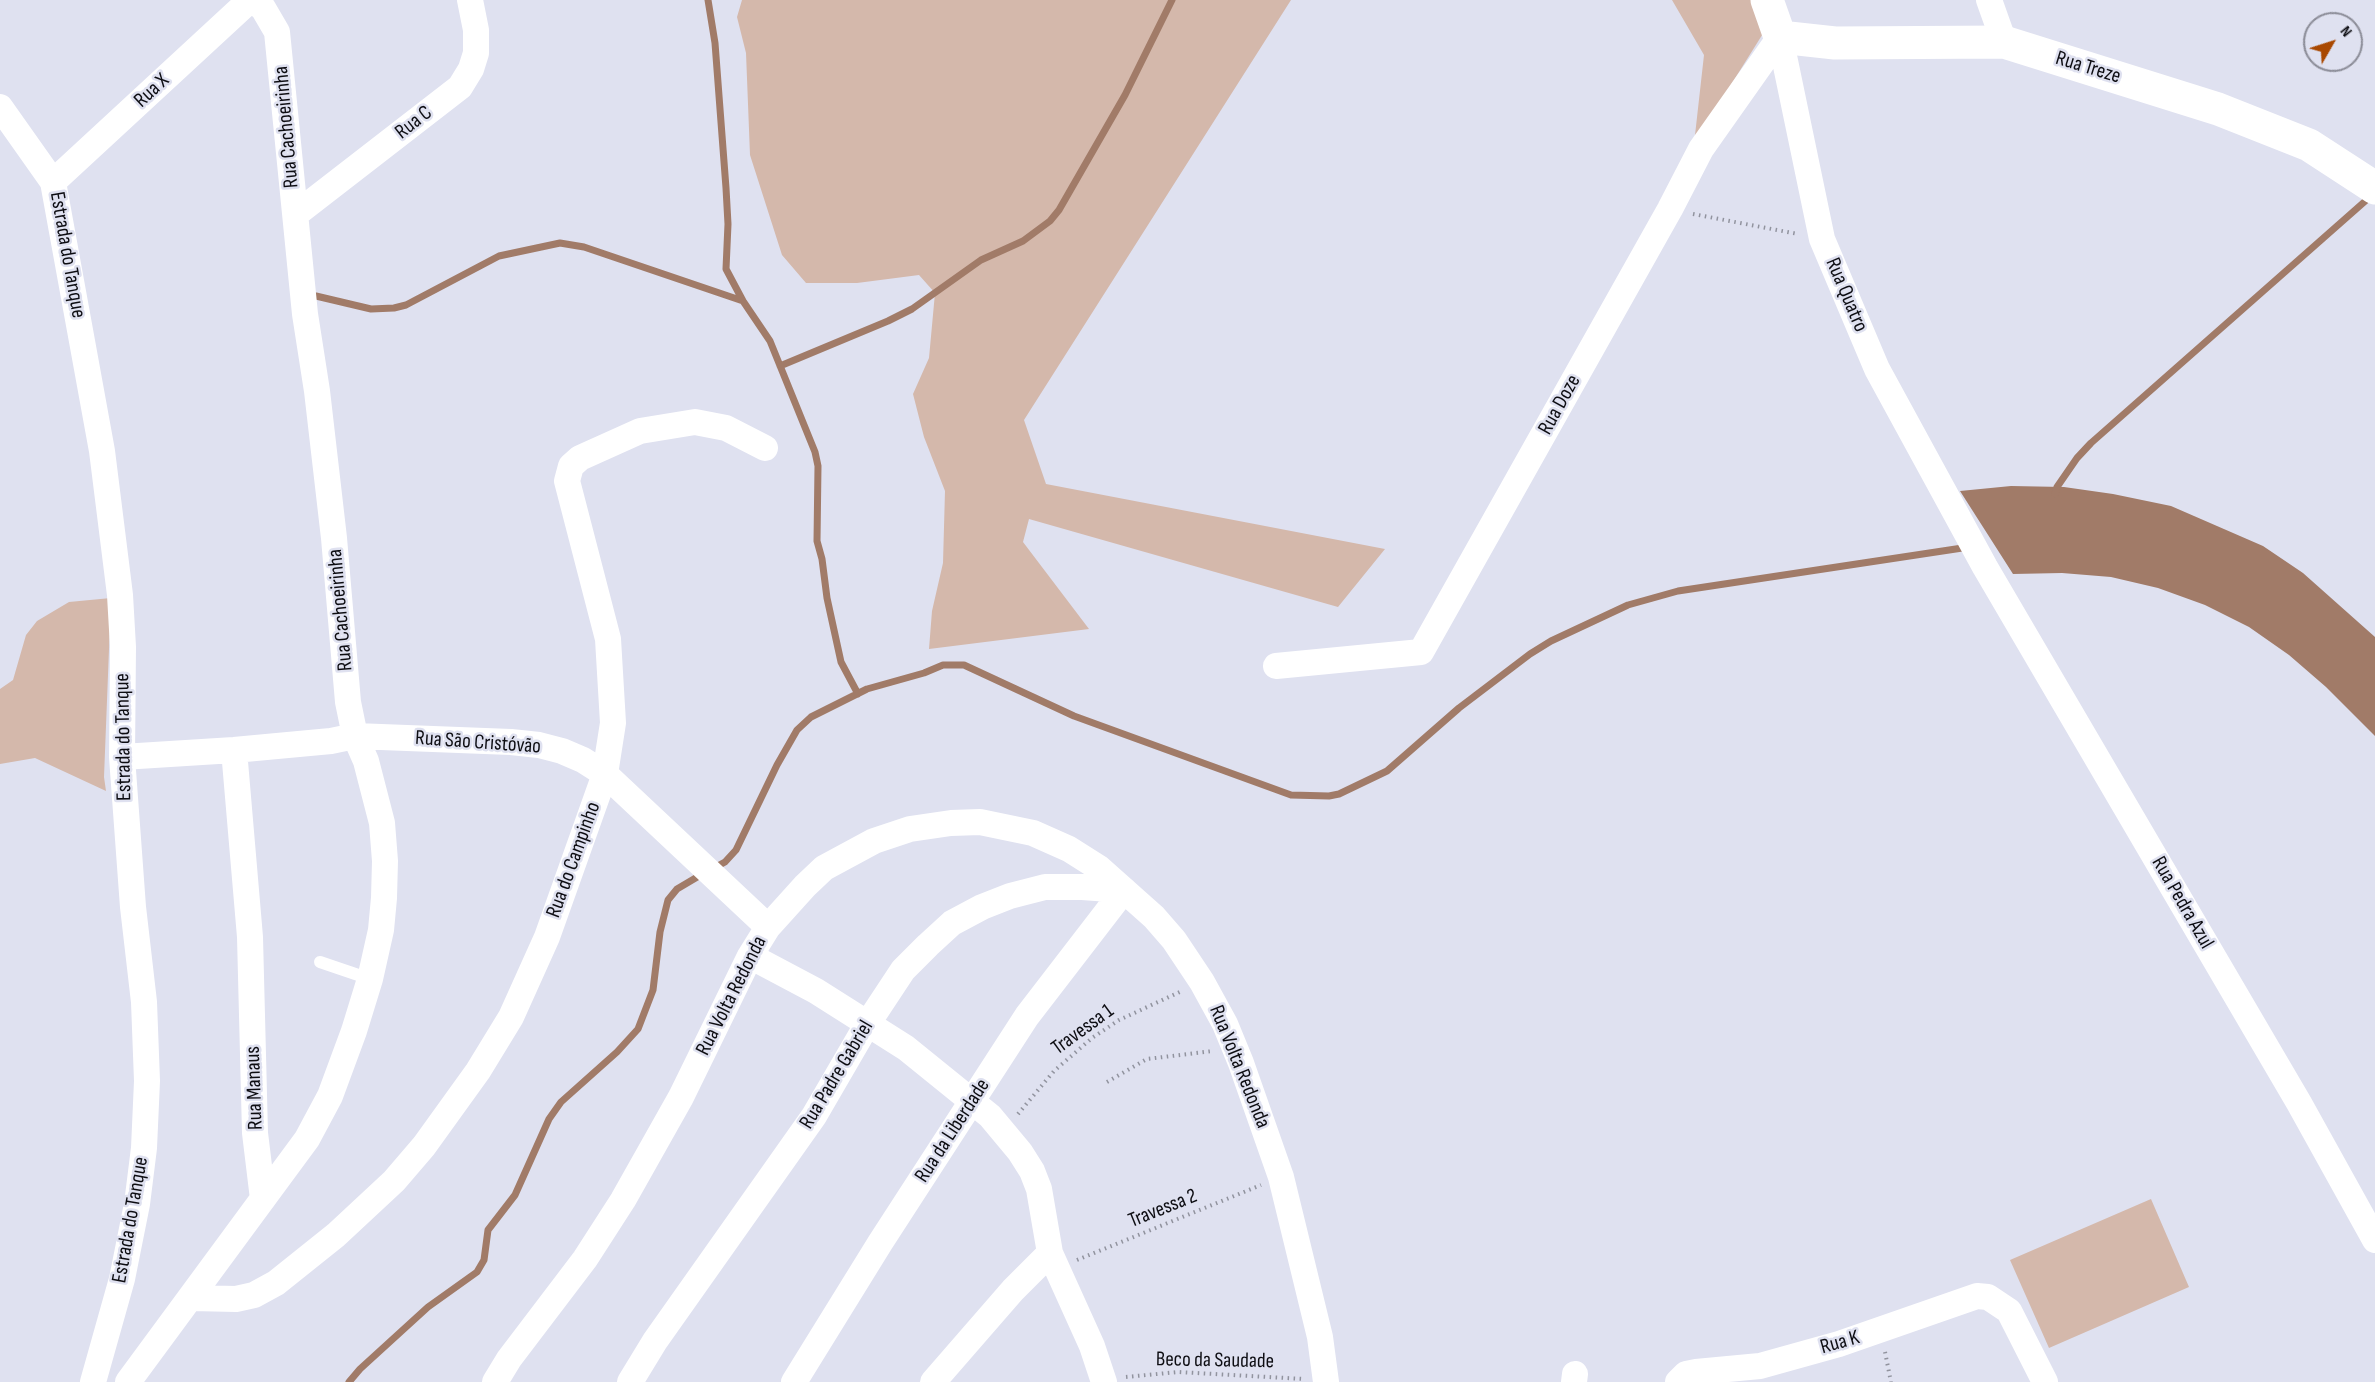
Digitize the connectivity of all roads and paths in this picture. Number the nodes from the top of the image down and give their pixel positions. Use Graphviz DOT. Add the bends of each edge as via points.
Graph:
graph roads {
  1 [pos="251,0"];
  2 [pos="470,0"];
  3 [pos="1767,0"];
  4 [pos="1989,0"];
  5 [pos="1780,37"];
  6 [pos="2004,42"];
  7 [pos="0,107"];
  8 [pos="53,182"];
  9 [pos="2368,183"];
  10 [pos="1670,209"];
  11 [pos="296,214"];
  12 [pos="1822,239"];
  13 [pos="765,448"];
  14 [pos="1985,567"];
  15 [pos="1276,666"];
  16 [pos="355,736"];
  17 [pos="234,750"];
  18 [pos="122,757"];
  19 [pos="605,774"];
  20 [pos="1124,890"];
  21 [pos="768,927"];
  22 [pos="750,956"];
  23 [pos="320,962"];
  24 [pos="370,978"];
  25 [pos="1202,981"];
  26 [pos="868,1023"];
  27 [pos="1234,1046"];
  28 [pos="1107,1082"];
  29 [pos="972,1101"];
  30 [pos="1004,1132"];
  31 [pos="1281,1177"];
  32 [pos="263,1199"];
  33 [pos="2375,1240"];
  34 [pos="1053,1261"];
  35 [pos="192,1298"];
  36 [pos="1880,1331"];
  37 [pos="1762,1374"];
  38 [pos="1104,1381"];
  39 [pos="1326,1381"];
  40 [pos="93,1382"];
  41 [pos="128,1382"];
  42 [pos="495,1382"];
  43 [pos="630,1382"];
  44 [pos="794,1382"];
  45 [pos="933,1382"];
  46 [pos="1678,1382"];
  47 [pos="1891,1382"];
  48 [pos="2045,1382"];
  1 -- 8 [label="street, Rua X"];
  1 -- 11 [label="street, Rua Cachoeirinha" via="263,8 277,32"];
  2 -- 11 [label="street, Rua C" via="476,52 460,87"];
  3 -- 5 [label="street, Rua Quatro"];
  4 -- 6 [label="street"];
  5 -- 6 [label="street, Rua Treze" via="1835,43"];
  5 -- 10 [label="street, Rua Doze" via="1701,149"];
  5 -- 12 [label="street, Rua Quatro"];
  6 -- 9 [label="street, Rua Treze" via="2218,109 2309,145"];
  7 -- 8 [label="street, Estrada do Tanque"];
  8 -- 18 [label="street, Estrada do Tanque" via="102,451 120,595"];
  10 -- 12 [label="path"];
  10 -- 15 [label="street, Rua Doze" via="1421,652"];
  11 -- 16 [label="street, Rua Cachoeirinha" via="334,538 348,702"];
  12 -- 14 [label="street, Rua Quatro" via="1877,369"];
  13 -- 19 [label="street, Rua do Campinho" via="726,428 695,422 640,431 580,458 571,466 567,481 608,639 613,723"];
  14 -- 33 [label="street, Rua Pedra Azul"];
  16 -- 17 [label="street, Rua São Cristóvão"];
  16 -- 19 [label="street, Rua São Cristóvão" via="539,745 583,760"];
  16 -- 24 [label="street, Rua Cachoeirinha" via="366,761 382,823 385,861 381,930"];
  17 -- 18 [label="street, Rua São Cristóvão"];
  17 -- 32 [label="street, Rua Manaus" via="250,937 255,1133"];
  18 -- 40 [label="street, Estrada do Tanque" via="144,1002 144,1148 122,1279"];
  19 -- 21 [label="street, Rua São Cristóvão"];
  19 -- 35 [label="street, Rua do Campinho" via="547,937 512,1017 424,1146 394,1181 336,1235 276,1283 236,1299"];
  20 -- 21 [label="street, Rua Volta Redonda" via="1069,849 1033,833 980,822 951,823 910,829 845,855 824,868"];
  20 -- 25 [label="street, Rua Volta Redonda" via="1174,940"];
  20 -- 26 [label="street, Rua Padre Gabriel" via="1044,887 982,907 952,923 903,970"];
  20 -- 29 [label="street, Rua da Liberdade" via="1027,1016"];
  21 -- 22 [label="street, Rua Volta Redonda"];
  22 -- 26 [label="street"];
  22 -- 42 [label="street, Rua Volta Redonda" via="681,1097 623,1200"];
  23 -- 24 [label="lane"];
  24 -- 32 [label="street, Rua Cachoeirinha" via="330,1096 307,1139"];
  25 -- 27 [label="street, Rua Volta Redonda"];
  25 -- 30 [label="path, Travessa 1" via="1119,1020 1092,1038 1054,1071"];
  26 -- 29 [label="street"];
  26 -- 43 [label="street, Rua Padre Gabriel" via="814,1116"];
  27 -- 28 [label="path" via="1147,1059"];
  27 -- 31 [label="street, Rua Volta Redonda"];
  29 -- 30 [label="street"];
  29 -- 44 [label="street, Rua da Liberdade"];
  30 -- 34 [label="street" via="1032,1170"];
  31 -- 34 [label="path, Travessa 2"];
  31 -- 39 [label="street, Rua Volta Redonda" via="1320,1337"];
  32 -- 35 [label="street"];
  34 -- 38 [label="street"];
  34 -- 45 [label="street" via="1013,1290"];
  35 -- 41 [label="street"];
  36 -- 37 [label="street, Rua K"];
  36 -- 47 [label="path"];
  36 -- 48 [label="street, Rua K" via="1977,1296 1988,1297 2009,1311"];
  37 -- 46 [label="street, Rua K" via="1696,1372"];
  38 -- 39 [label="path, Beco da Saudade" via="1178,1372"];
}
